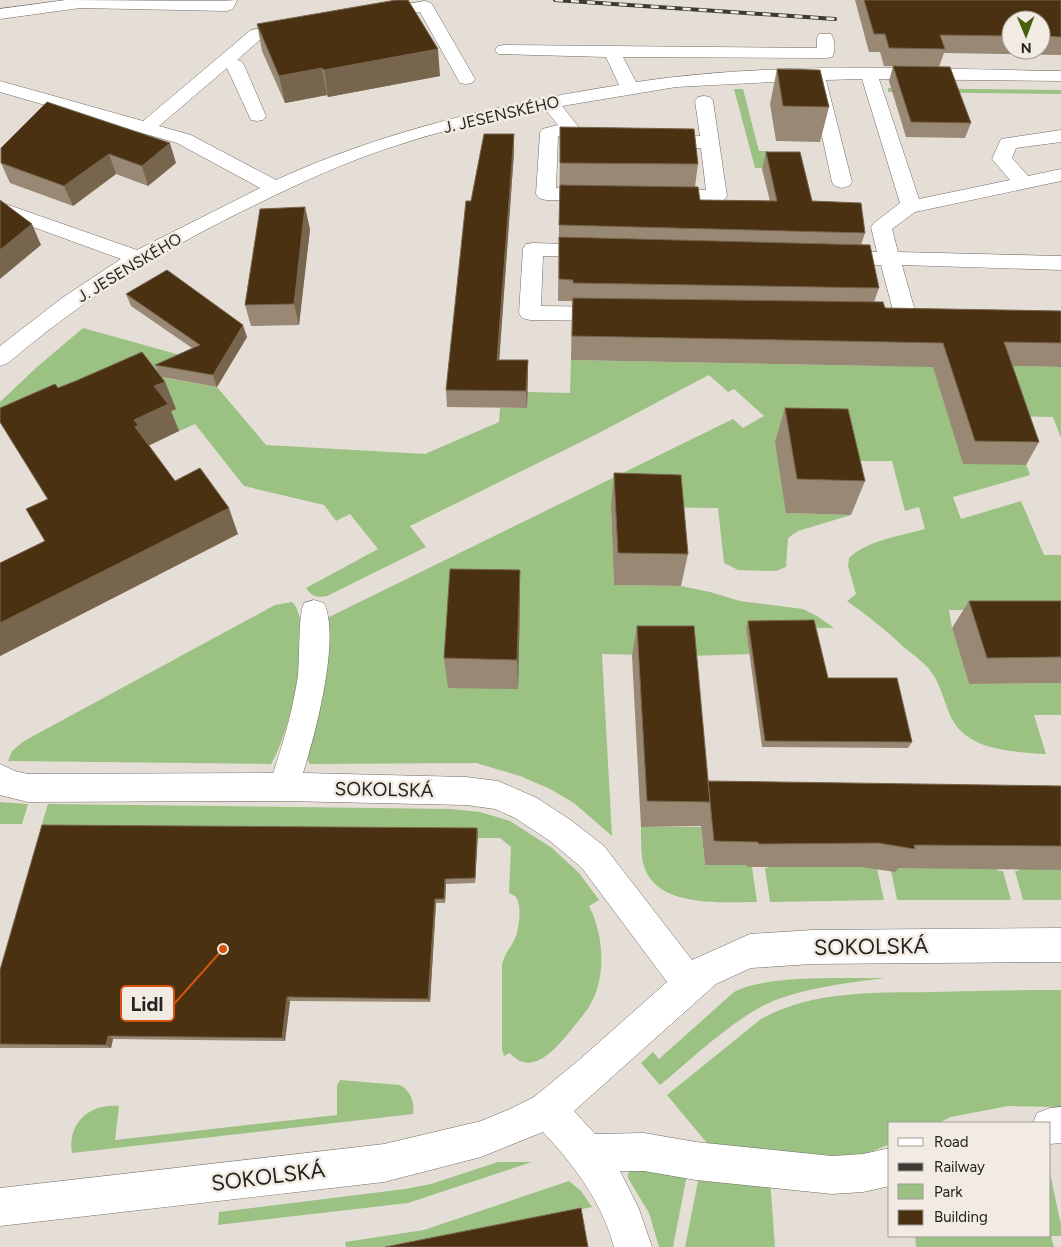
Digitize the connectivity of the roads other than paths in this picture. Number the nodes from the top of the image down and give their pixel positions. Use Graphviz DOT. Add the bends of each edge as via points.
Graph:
graph roads {
  1 [pos="229,0"];
  2 [pos="0,14"];
  3 [pos="360,17"];
  4 [pos="313,24"];
  5 [pos="825,38"];
  6 [pos="504,50"];
  7 [pos="612,52"];
  8 [pos="224,62"];
  9 [pos="817,75"];
  10 [pos="869,75"];
  11 [pos="1061,76"];
  12 [pos="466,79"];
  13 [pos="0,86"];
  14 [pos="630,88"];
  15 [pos="704,101"];
  16 [pos="550,103"];
  17 [pos="257,116"];
  18 [pos="146,128"];
  19 [pos="571,128"];
  20 [pos="1061,136"];
  21 [pos="620,141"];
  22 [pos="640,141"];
  23 [pos="710,142"];
  24 [pos="1061,175"];
  25 [pos="842,182"];
  26 [pos="1024,183"];
  27 [pos="275,188"];
  28 [pos="612,195"];
  29 [pos="641,195"];
  30 [pos="911,206"];
  31 [pos="0,208"];
  32 [pos="613,252"];
  33 [pos="811,257"];
  34 [pos="139,258"];
  35 [pos="890,259"];
  36 [pos="1061,263"];
  37 [pos="629,314"];
  38 [pos="955,318"];
  39 [pos="0,358"];
  40 [pos="314,611"];
  41 [pos="0,778"];
  42 [pos="284,787"];
  43 [pos="1061,946"];
  44 [pos="689,984"];
  45 [pos="547,1110"];
  46 [pos="586,1153"];
  47 [pos="888,1167"];
  48 [pos="0,1207"];
  49 [pos="633,1247"];
  1 -- 2 [label="street" via="227,6 80,3"];
  3 -- 12 [label="street" via="425,6"];
  4 -- 8 [label="street" via="257,34"];
  5 -- 7 [label="street" via="826,53"];
  6 -- 7 [label="street"];
  7 -- 14 [label="street"];
  8 -- 17 [label="street" via="235,65"];
  8 -- 18 [label="street"];
  9 -- 10 [label="street, J. JESENSKÉHO"];
  9 -- 14 [label="street, J. JESENSKÉHO" via="715,79"];
  9 -- 25 [label="street"];
  10 -- 11 [label="street, J. JESENSKÉHO"];
  10 -- 30 [label="street"];
  13 -- 18 [label="street"];
  14 -- 16 [label="street, J. JESENSKÉHO"];
  15 -- 23 [label="street"];
  16 -- 19 [label="street"];
  16 -- 27 [label="street, J. JESENSKÉHO" via="393,141"];
  18 -- 27 [label="street" via="184,139"];
  19 -- 21 [label="street" via="580,140"];
  19 -- 28 [label="street" via="549,133 546,194"];
  20 -- 26 [label="street" via="1008,143 1002,159"];
  22 -- 23 [label="street"];
  23 -- 29 [label="street" via="717,196"];
  24 -- 26 [label="street"];
  26 -- 30 [label="street"];
  27 -- 34 [label="street, J. JESENSKÉHO" via="207,220"];
  30 -- 35 [label="street" via="882,227"];
  31 -- 34 [label="street"];
  32 -- 37 [label="street" via="533,250 530,313"];
  33 -- 35 [label="street"];
  34 -- 39 [label="street, J. JESENSKÉHO" via="74,300"];
  35 -- 36 [label="street"];
  35 -- 38 [label="street" via="897,318"];
  40 -- 42 [label="street" via="316,635 308,696"];
  41 -- 42 [label="street, SOKOLSKÁ" via="8,784 28,788"];
  42 -- 44 [label="street, SOKOLSKÁ" via="466,791 498,795 526,808 593,857"];
  43 -- 44 [label="street, SOKOLSKÁ" via="768,948 721,962"];
  44 -- 45 [label="street, SOKOLSKÁ"];
  45 -- 46 [label="street"];
  45 -- 48 [label="street, SOKOLSKÁ" via="481,1139 384,1163"];
  46 -- 47 [label="street" via="644,1152 696,1161 832,1175"];
  46 -- 49 [label="street" via="629,1229"];
}
